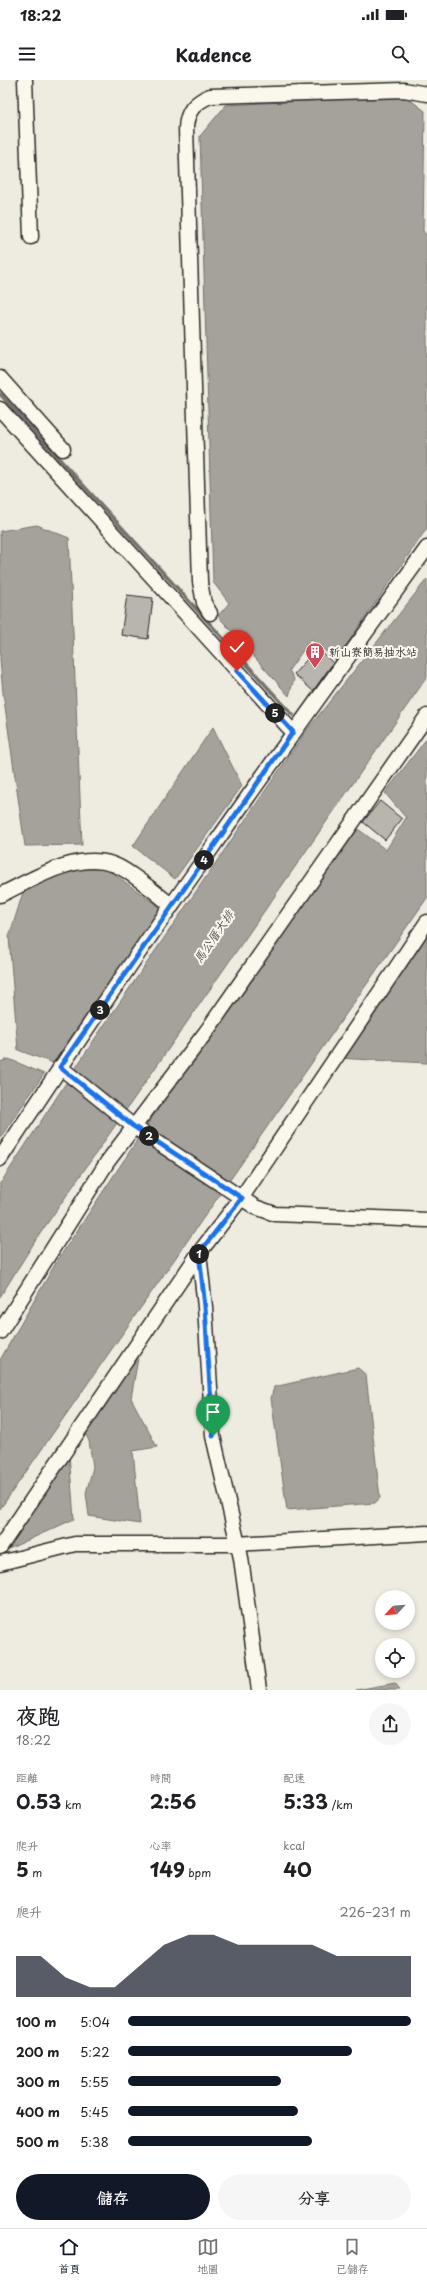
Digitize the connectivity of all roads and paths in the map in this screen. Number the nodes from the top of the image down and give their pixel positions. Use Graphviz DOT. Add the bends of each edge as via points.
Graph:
graph roads {
  1 [pos="25,80"];
  2 [pos="427,94"];
  3 [pos="31,237"];
  4 [pos="0,378"];
  5 [pos="0,409"];
  6 [pos="63,449"];
  7 [pos="427,548"];
  8 [pos="210,613"];
  9 [pos="427,716"];
  10 [pos="293,732"];
  11 [pos="0,895"];
  12 [pos="175,902"];
  13 [pos="427,922"];
  14 [pos="60,1067"];
  15 [pos="133,1126"];
  16 [pos="0,1159"];
  17 [pos="242,1198"];
  18 [pos="427,1220"];
  19 [pos="199,1253"];
  20 [pos="0,1332"];
  21 [pos="427,1533"];
  22 [pos="236,1544"];
  23 [pos="0,1547"];
  24 [pos="0,1563"];
  25 [pos="259,1690"];
  1 -- 3 [label="street"];
  2 -- 8 [label="street" via="404,90 210,96 193,105 189,112 186,128 200,582 204,602"];
  4 -- 6 [label="street"];
  5 -- 10 [label="street"];
  7 -- 10 [label="street"];
  9 -- 15 [label="street" via="206,1032"];
  10 -- 12 [label="street"];
  11 -- 12 [label="street" via="44,874 71,864 94,860 114,864"];
  12 -- 14 [label="street"];
  13 -- 17 [label="street"];
  14 -- 15 [label="street"];
  14 -- 16 [label="street"];
  15 -- 17 [label="street"];
  15 -- 20 [label="street" via="108,1161"];
  17 -- 18 [label="street" via="255,1207 275,1214"];
  17 -- 19 [label="street"];
  19 -- 22 [label="street" via="213,1436"];
  19 -- 23 [label="street"];
  21 -- 22 [label="street"];
  22 -- 24 [label="street" via="75,1544"];
  22 -- 25 [label="street" via="241,1558"];
}
